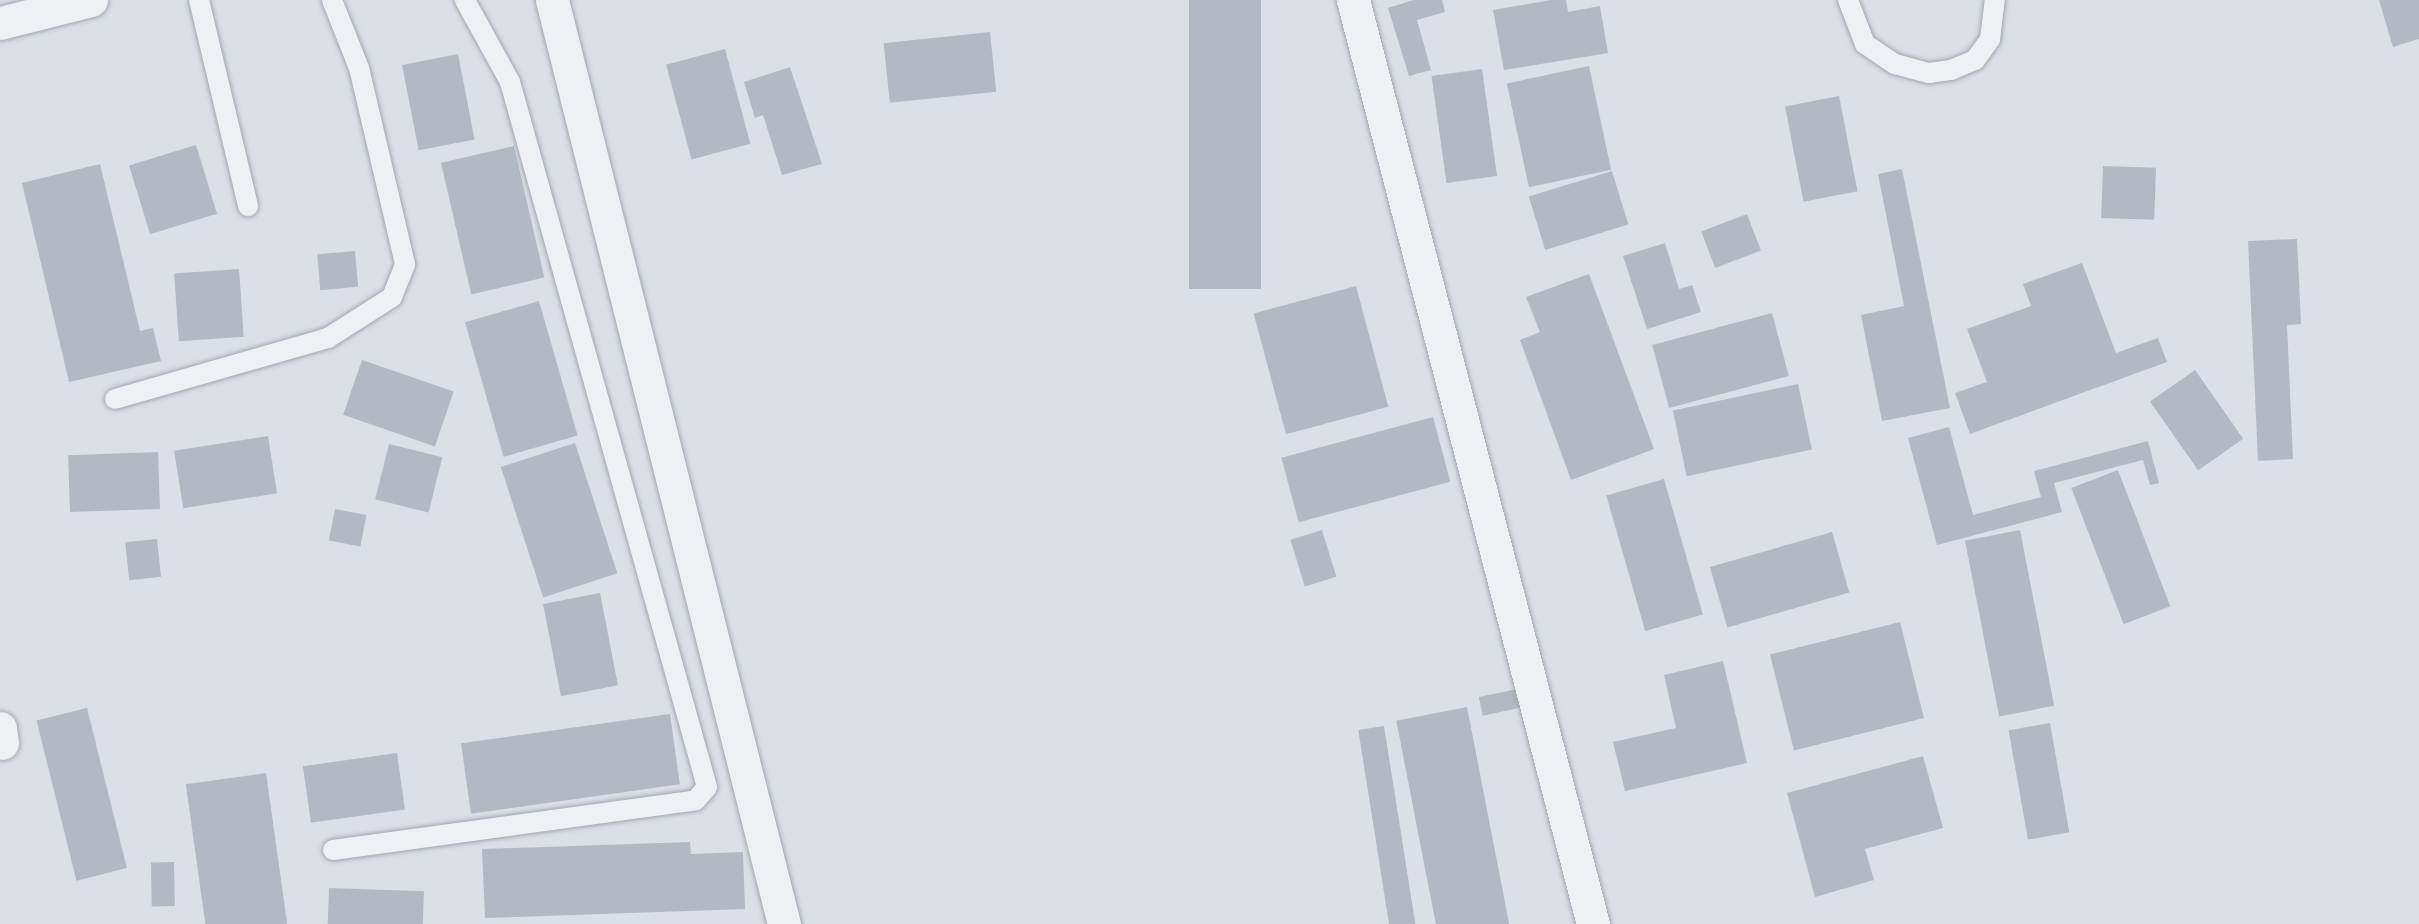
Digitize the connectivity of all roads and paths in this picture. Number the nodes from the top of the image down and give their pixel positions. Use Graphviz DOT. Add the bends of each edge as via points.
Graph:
graph roads {
  1 [pos="91,0"];
  2 [pos="199,0"];
  3 [pos="332,0"];
  4 [pos="465,0"];
  5 [pos="552,0"];
  6 [pos="1353,0"];
  7 [pos="1848,0"];
  8 [pos="1995,0"];
  9 [pos="0,23"];
  10 [pos="248,206"];
  11 [pos="116,399"];
  12 [pos="333,850"];
  13 [pos="784,924"];
  14 [pos="1593,924"];
  1 -- 9 [label="street"];
  2 -- 10 [label="lane"];
  3 -- 11 [label="lane" via="359,68 405,264 392,297 328,338"];
  4 -- 12 [label="lane" via="510,82 707,787 696,800"];
  5 -- 13 [label="street"];
  6 -- 14 [label="street"];
  7 -- 8 [label="lane" via="1866,44 1895,64 1929,73 1952,70 1975,60 1990,39"];
}
